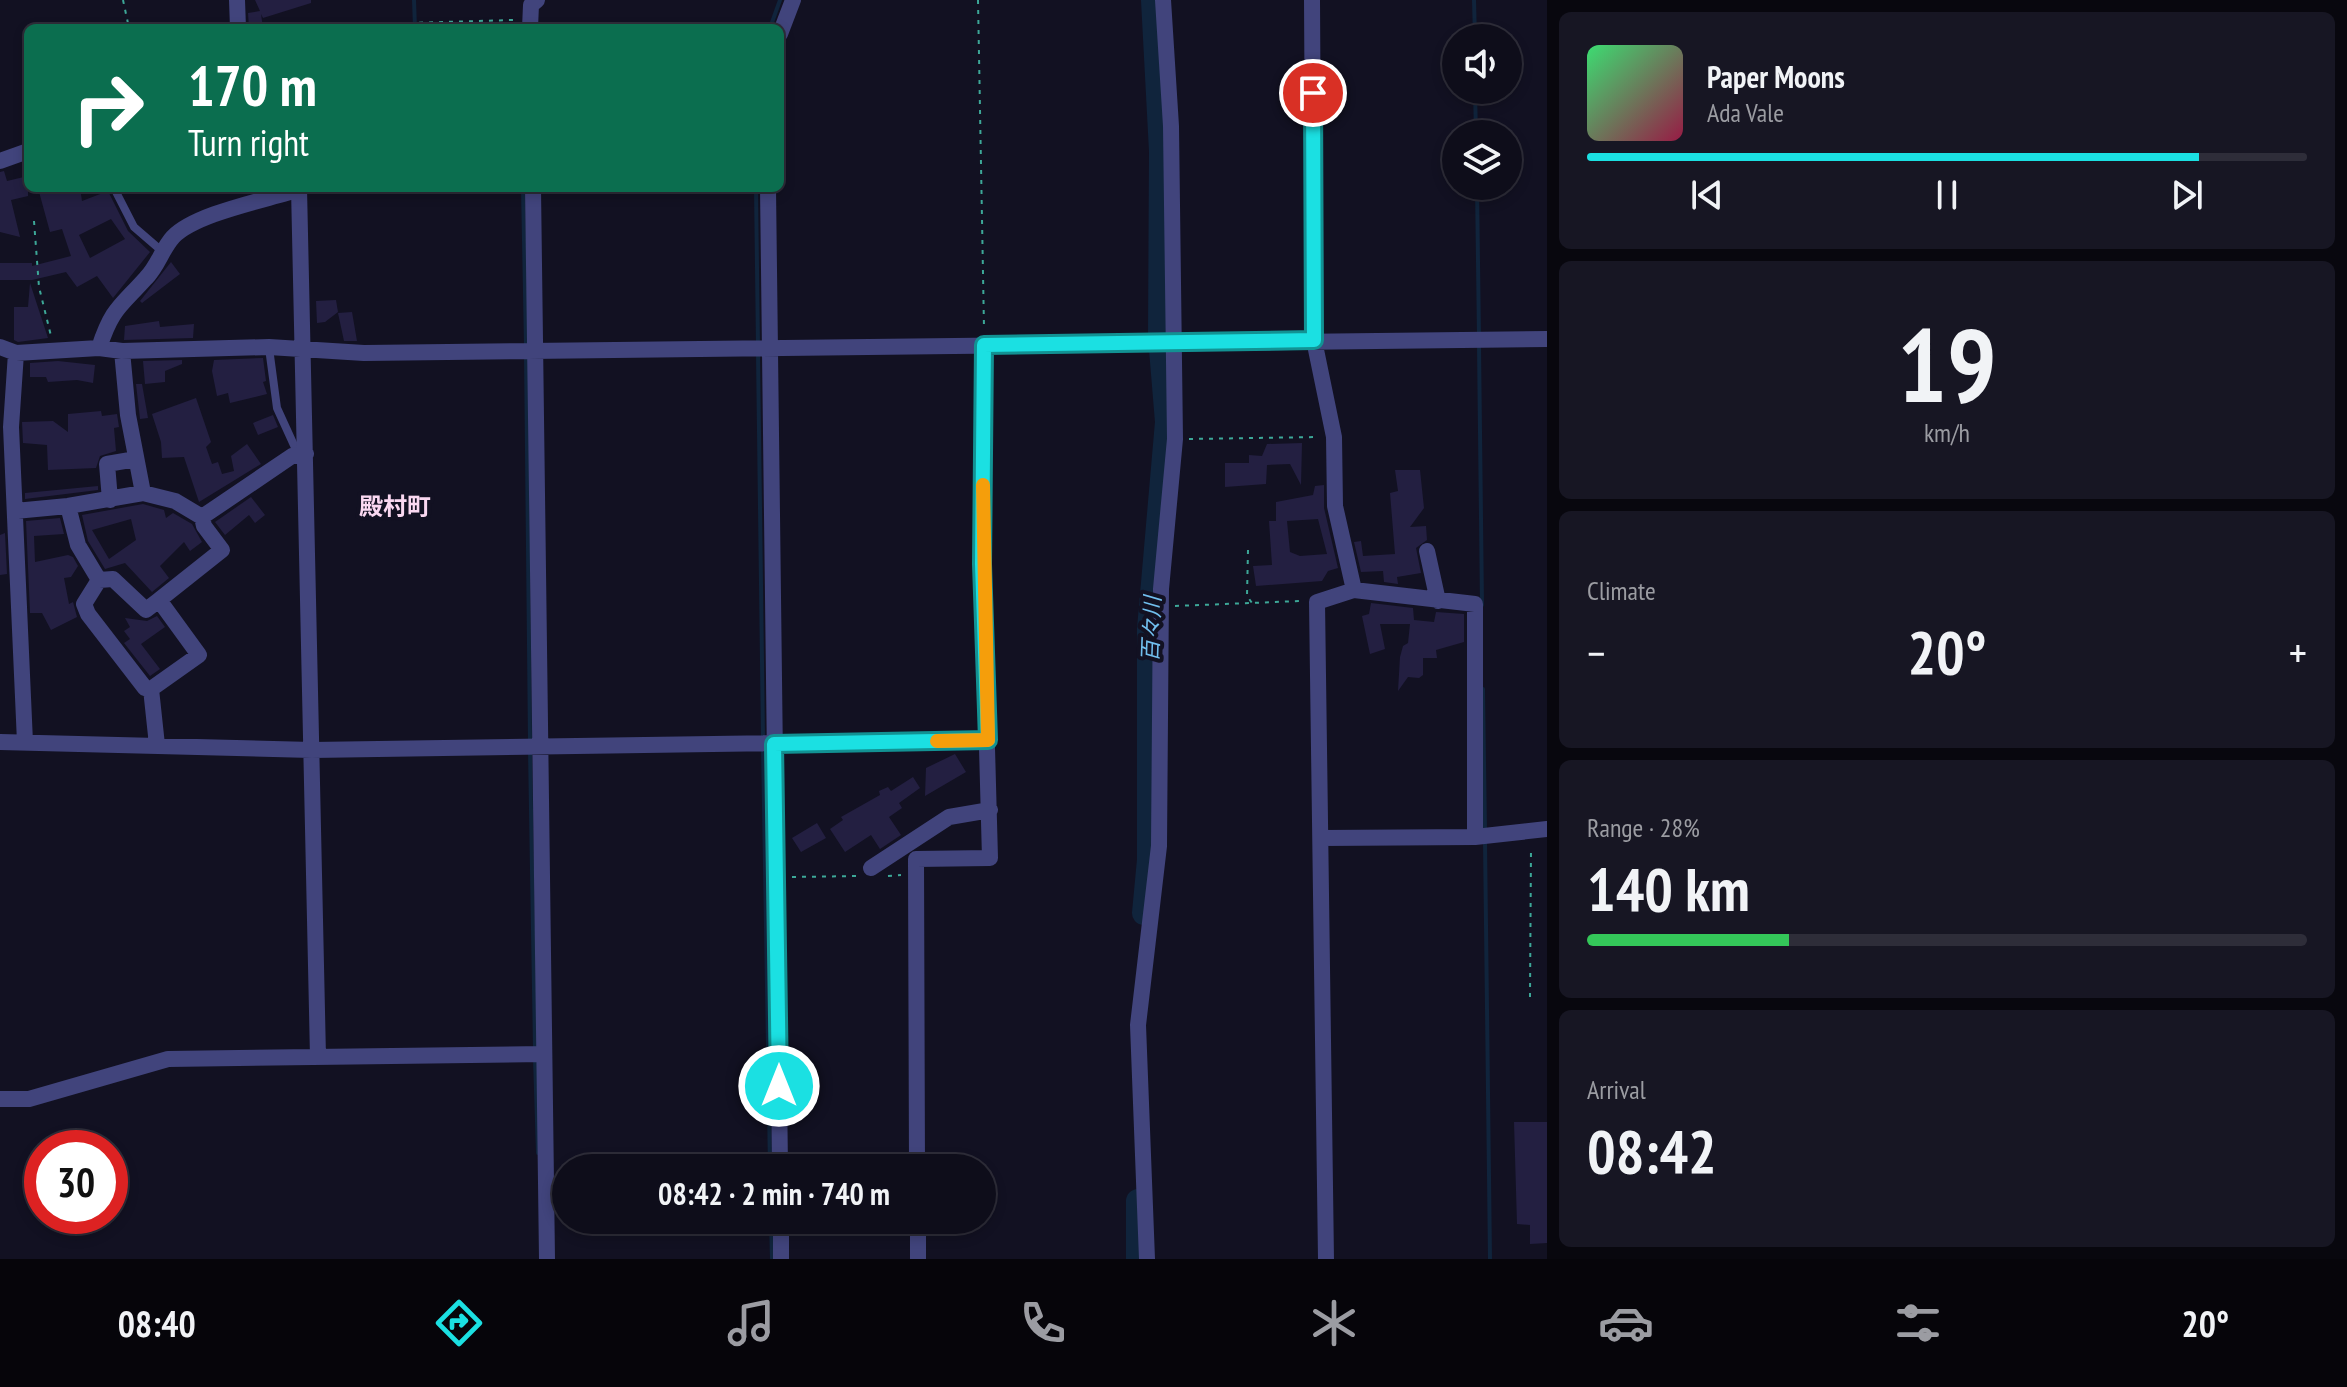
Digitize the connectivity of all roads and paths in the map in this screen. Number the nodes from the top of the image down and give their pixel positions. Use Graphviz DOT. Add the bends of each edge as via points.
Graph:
graph roads {
  1 [pos="123,0"];
  2 [pos="237,0"];
  3 [pos="537,0"];
  4 [pos="793,0"];
  5 [pos="978,0"];
  6 [pos="1163,0"];
  7 [pos="1312,0"];
  8 [pos="409,23"];
  9 [pos="128,24"];
  10 [pos="238,24"];
  11 [pos="530,24"];
  12 [pos="784,24"];
  13 [pos="24,152"];
  14 [pos="0,161"];
  15 [pos="116,192"];
  16 [pos="288,192"];
  17 [pos="300,192"];
  18 [pos="533,192"];
  19 [pos="768,192"];
  20 [pos="34,221"];
  21 [pos="164,252"];
  22 [pos="1547,339"];
  23 [pos="1314,340"];
  24 [pos="1165,343"];
  25 [pos="984,345"];
  26 [pos="269,347"];
  27 [pos="99,348"];
  28 [pos="55,349"];
  29 [pos="762,349"];
  30 [pos="8,350"];
  31 [pos="122,351"];
  32 [pos="305,352"];
  33 [pos="529,352"];
  34 [pos="1334,437"];
  35 [pos="1175,439"];
  36 [pos="302,454"];
  37 [pos="136,459"];
  38 [pos="143,493"];
  39 [pos="110,500"];
  40 [pos="68,506"];
  41 [pos="202,517"];
  42 [pos="10,520"];
  43 [pos="1248,550"];
  44 [pos="1427,551"];
  45 [pos="99,580"];
  46 [pos="1354,590"];
  47 [pos="159,600"];
  48 [pos="1438,601"];
  49 [pos="1317,602"];
  50 [pos="1252,604"];
  51 [pos="1162,606"];
  52 [pos="151,689"];
  53 [pos="988,740"];
  54 [pos="0,742"];
  55 [pos="25,742"];
  56 [pos="767,744"];
  57 [pos="157,745"];
  58 [pos="535,748"];
  59 [pos="312,750"];
  60 [pos="990,810"];
  61 [pos="1539,830"];
  62 [pos="1475,837"];
  63 [pos="1322,838"];
  64 [pos="913,859"];
  65 [pos="875,873"];
  66 [pos="778,878"];
  67 [pos="1530,997"];
  68 [pos="538,1054"];
  69 [pos="318,1057"];
  70 [pos="0,1099"];
  71 [pos="780,1154"];
  72 [pos="917,1154"];
  73 [pos="781,1234"];
  74 [pos="918,1234"];
  75 [pos="547,1259"];
  76 [pos="781,1259"];
  77 [pos="918,1259"];
  78 [pos="1147,1259"];
  79 [pos="1326,1259"];
  1 -- 9 [label="path"];
  2 -- 10 [label="street"];
  3 -- 11 [label="street" via="531,5"];
  4 -- 12 [label="street"];
  5 -- 25 [label="path"];
  6 -- 24 [label="street" via="1171,126"];
  7 -- 23 [label="street"];
  8 -- 11 [label="path"];
  13 -- 14 [label="street"];
  15 -- 21 [label="lane" via="134,227"];
  16 -- 21 [label="street" via="188,226"];
  17 -- 32 [label="street"];
  18 -- 33 [label="street"];
  19 -- 29 [label="street"];
  20 -- 28 [label="path" via="39,287"];
  21 -- 27 [label="street" via="154,270 113,310"];
  22 -- 23 [label="street"];
  23 -- 24 [label="street"];
  23 -- 34 [label="street"];
  24 -- 25 [label="street"];
  24 -- 35 [label="street"];
  25 -- 29 [label="street"];
  25 -- 53 [label="street" via="982,564"];
  26 -- 31 [label="street"];
  26 -- 32 [label="street"];
  26 -- 36 [label="lane" via="277,408"];
  27 -- 28 [label="street"];
  27 -- 31 [label="street"];
  28 -- 30 [label="street"];
  29 -- 33 [label="street"];
  29 -- 56 [label="street"];
  30 -- 42 [label="street"];
  31 -- 37 [label="street"];
  32 -- 33 [label="street"];
  32 -- 36 [label="street"];
  33 -- 58 [label="street"];
  34 -- 35 [label="path"];
  34 -- 46 [label="street" via="1335,506"];
  35 -- 51 [label="street"];
  36 -- 41 [label="street"];
  36 -- 59 [label="street"];
  37 -- 38 [label="street"];
  37 -- 39 [label="street" via="107,464"];
  38 -- 39 [label="street"];
  38 -- 41 [label="street" via="175,501"];
  39 -- 40 [label="street"];
  40 -- 42 [label="street"];
  40 -- 45 [label="street" via="78,545"];
  41 -- 47 [label="street" via="222,550"];
  42 -- 55 [label="street"];
  43 -- 50 [label="path" via="1247,596"];
  44 -- 48 [label="street"];
  45 -- 47 [label="street" via="113,579 146,610"];
  45 -- 52 [label="street" via="84,604 88,614"];
  46 -- 48 [label="street"];
  46 -- 49 [label="street"];
  47 -- 52 [label="street" via="199,655"];
  48 -- 62 [label="street" via="1475,604"];
  49 -- 50 [label="path"];
  49 -- 63 [label="street"];
  50 -- 51 [label="path"];
  51 -- 78 [label="street" via="1159,846 1138,1025"];
  52 -- 57 [label="street"];
  53 -- 56 [label="street"];
  53 -- 60 [label="street"];
  54 -- 55 [label="street"];
  55 -- 57 [label="street"];
  56 -- 58 [label="street"];
  56 -- 66 [label="street"];
  57 -- 59 [label="street"];
  58 -- 59 [label="street"];
  58 -- 68 [label="street"];
  59 -- 69 [label="street"];
  60 -- 64 [label="street" via="949,817"];
  60 -- 64 [label="street" via="990,858"];
  61 -- 62 [label="street"];
  61 -- 67 [label="path"];
  62 -- 63 [label="street"];
  63 -- 79 [label="street"];
  64 -- 65 [label="street"];
  64 -- 65 [label="path"];
  64 -- 72 [label="street"];
  65 -- 66 [label="path"];
  66 -- 71 [label="street"];
  68 -- 69 [label="street"];
  68 -- 75 [label="street"];
  69 -- 70 [label="street" via="168,1059 29,1099"];
  73 -- 76 [label="street"];
  74 -- 77 [label="street"];
}
